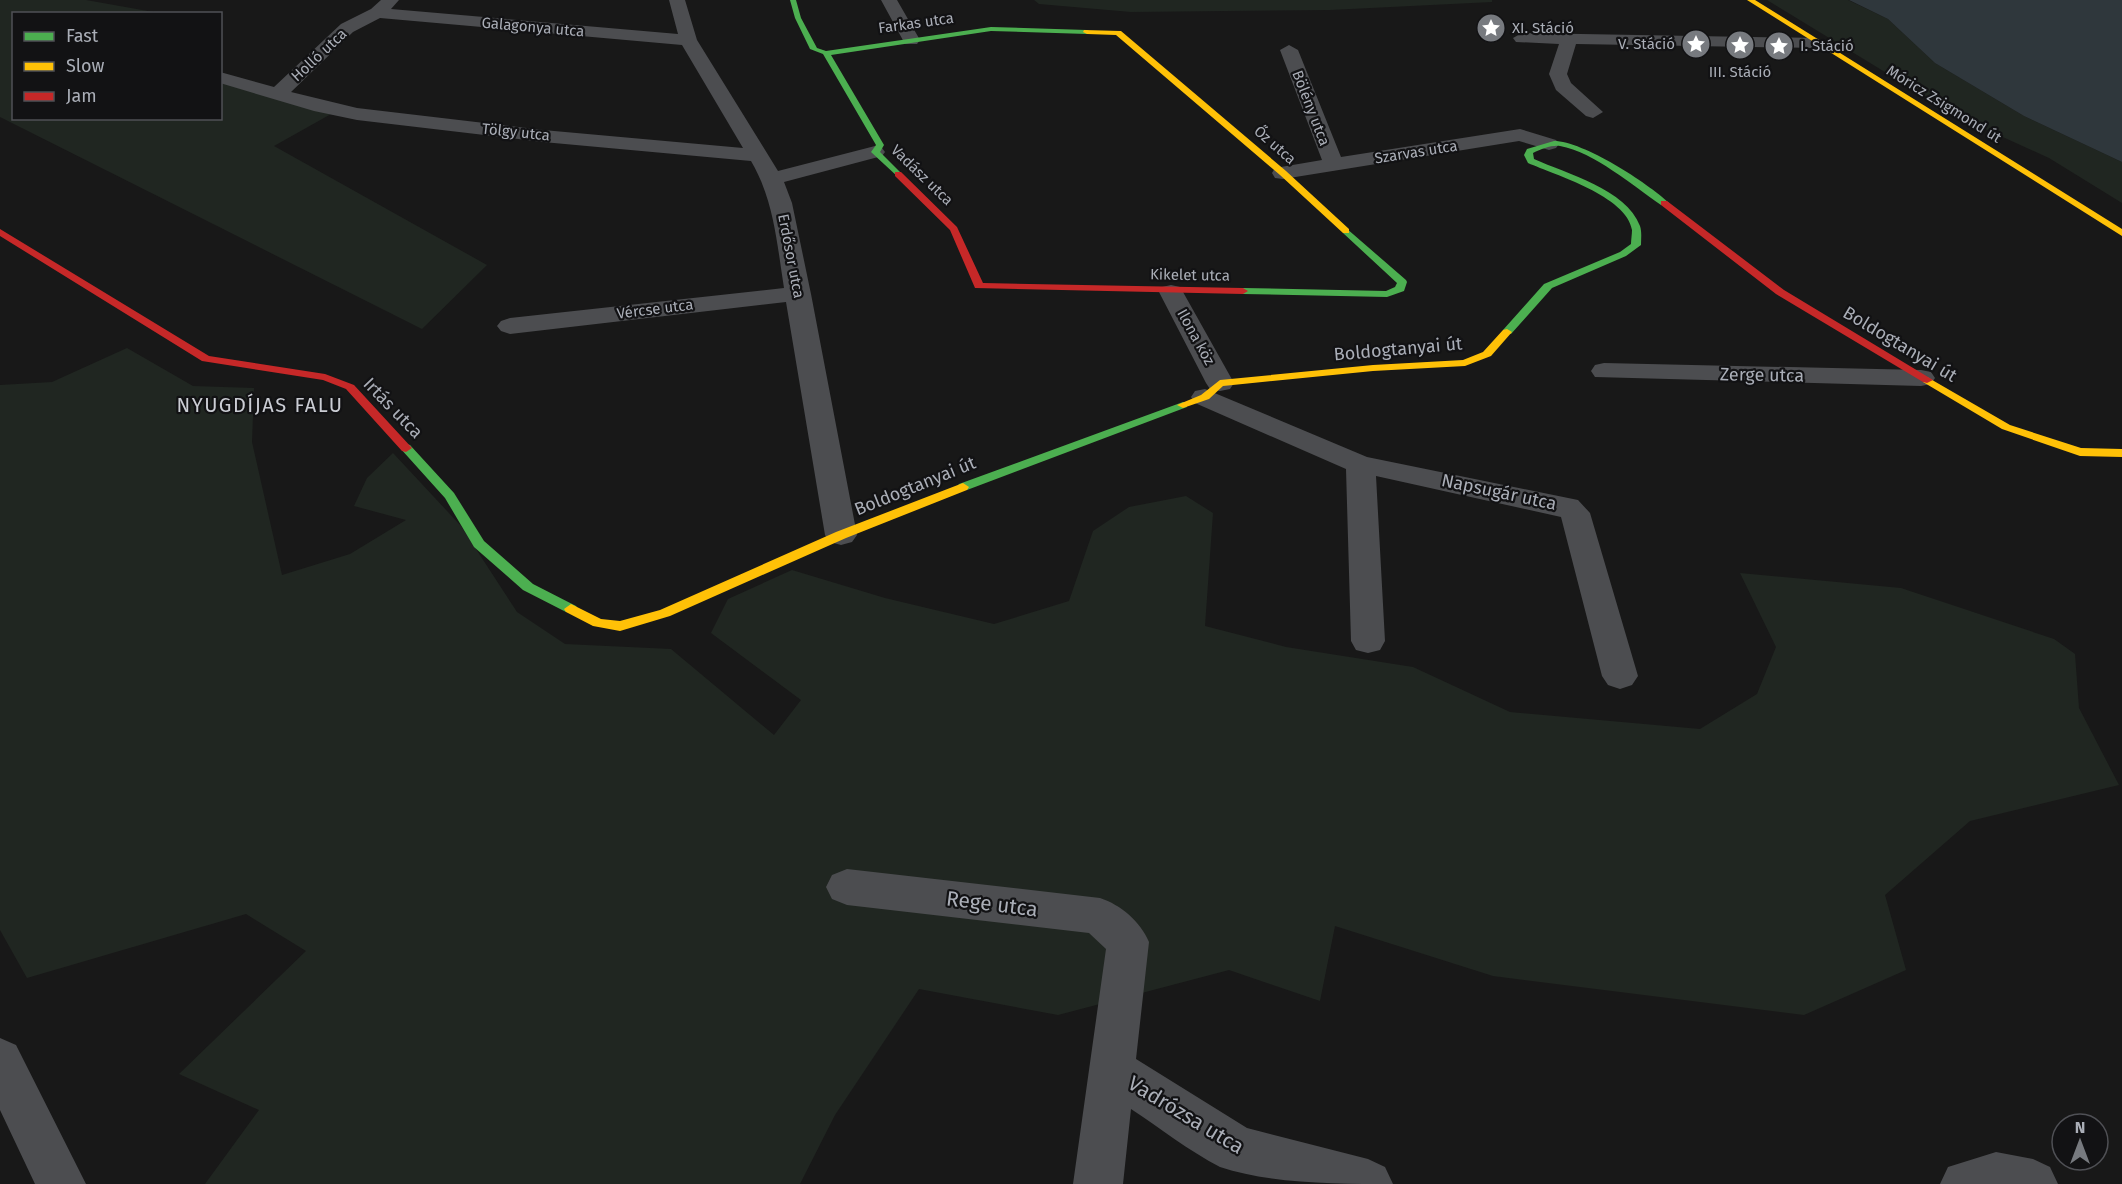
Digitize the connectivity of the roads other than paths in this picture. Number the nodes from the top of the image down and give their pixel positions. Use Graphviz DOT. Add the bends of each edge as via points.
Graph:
graph roads {
  1 [pos="391,0"];
  2 [pos="677,0"];
  3 [pos="793,0"];
  4 [pos="889,0"];
  5 [pos="1750,0"];
  6 [pos="377,13"];
  7 [pos="1118,33"];
  8 [pos="1522,38"];
  9 [pos="1569,39"];
  10 [pos="688,40"];
  11 [pos="911,40"];
  12 [pos="1816,43"];
  13 [pos="1289,50"];
  14 [pos="826,53"];
  15 [pos="222,78"];
  16 [pos="279,93"];
  17 [pos="1593,112"];
  18 [pos="1549,144"];
  19 [pos="874,152"];
  20 [pos="755,155"];
  21 [pos="1336,165"];
  22 [pos="1283,173"];
  23 [pos="772,179"];
  24 [pos="0,232"];
  25 [pos="2122,233"];
  26 [pos="979,286"];
  27 [pos="1400,289"];
  28 [pos="1171,292"];
  29 [pos="799,294"];
  30 [pos="510,326"];
  31 [pos="1604,371"];
  32 [pos="1921,378"];
  33 [pos="1213,390"];
  34 [pos="2122,453"];
  35 [pos="1361,465"];
  36 [pos="841,535"];
  37 [pos="620,626"];
  38 [pos="1368,641"];
  39 [pos="1620,676"];
  40 [pos="847,887"];
  41 [pos="0,1060"];
  42 [pos="1111,1069"];
  43 [pos="2029,1183"];
  44 [pos="61,1184"];
  45 [pos="1098,1184"];
  46 [pos="1368,1184"];
  47 [pos="1965,1184"];
  1 -- 6 [label="street, Holló utca"];
  2 -- 10 [label="street, Erdősor utca"];
  3 -- 14 [label="street, Vadász utca" via="814,49"];
  4 -- 11 [label="street"];
  5 -- 12 [label="street, Móricz Zsigmond út"];
  6 -- 10 [label="street, Galagonya utca"];
  6 -- 16 [label="street, Holló utca" via="347,28"];
  7 -- 11 [label="street, Farkas utca" via="991,29"];
  7 -- 22 [label="street, Őz utca"];
  8 -- 9 [label="street"];
  9 -- 12 [label="street"];
  9 -- 17 [label="street" via="1558,74 1563,86"];
  10 -- 20 [label="street, Erdősor utca"];
  11 -- 14 [label="street, Farkas utca"];
  12 -- 25 [label="street, Móricz Zsigmond út"];
  13 -- 21 [label="street, Bölény utca"];
  14 -- 19 [label="street, Vadász utca" via="879,145"];
  15 -- 16 [label="street, Tölgy utca"];
  16 -- 20 [label="street, Tölgy utca" via="357,114"];
  18 -- 21 [label="street, Szarvas utca" via="1520,135"];
  18 -- 32 [label="street, Boldogtanyai út" via="1572,147 1622,176 1666,204 1780,292"];
  18 -- 33 [label="street, Boldogtanyai út" via="1530,151 1531,161 1590,186 1618,204 1636,224 1636,245 1548,286 1487,354 1465,363 1373,368"];
  19 -- 23 [label="street"];
  19 -- 26 [label="street, Vadász utca" via="954,229"];
  20 -- 23 [label="street, Erdősor utca"];
  21 -- 22 [label="street, Szarvas utca"];
  22 -- 27 [label="street, Őz utca" via="1402,282"];
  23 -- 29 [label="street, Erdősor utca" via="781,203"];
  24 -- 37 [label="street, Irtás utca" via="206,359 325,377 350,387 450,496 479,544 528,587 598,623"];
  26 -- 28 [label="street, Kikelet utca"];
  27 -- 28 [label="street, Kikelet utca" via="1387,294"];
  28 -- 33 [label="street, Ilona köz"];
  29 -- 30 [label="street, Vércse utca"];
  29 -- 36 [label="street, Erdősor utca"];
  31 -- 32 [label="street, Zerge utca"];
  32 -- 34 [label="street, Boldogtanyai út" via="2006,427 2035,439 2080,452"];
  33 -- 35 [label="street, Napsugár utca"];
  33 -- 36 [label="street, Boldogtanyai út"];
  35 -- 38 [label="street"];
  35 -- 39 [label="street, Napsugár utca" via="1567,507 1575,513"];
  36 -- 37 [label="street, Boldogtanyai út" via="665,613"];
  40 -- 42 [label="street, Rege utca" via="1100,916 1128,942"];
  41 -- 44 [label="street"];
  42 -- 45 [label="street"];
  42 -- 46 [label="street, Vadrózsa utca" via="1237,1150"];
  43 -- 47 [label="street" via="1996,1177"];
}
